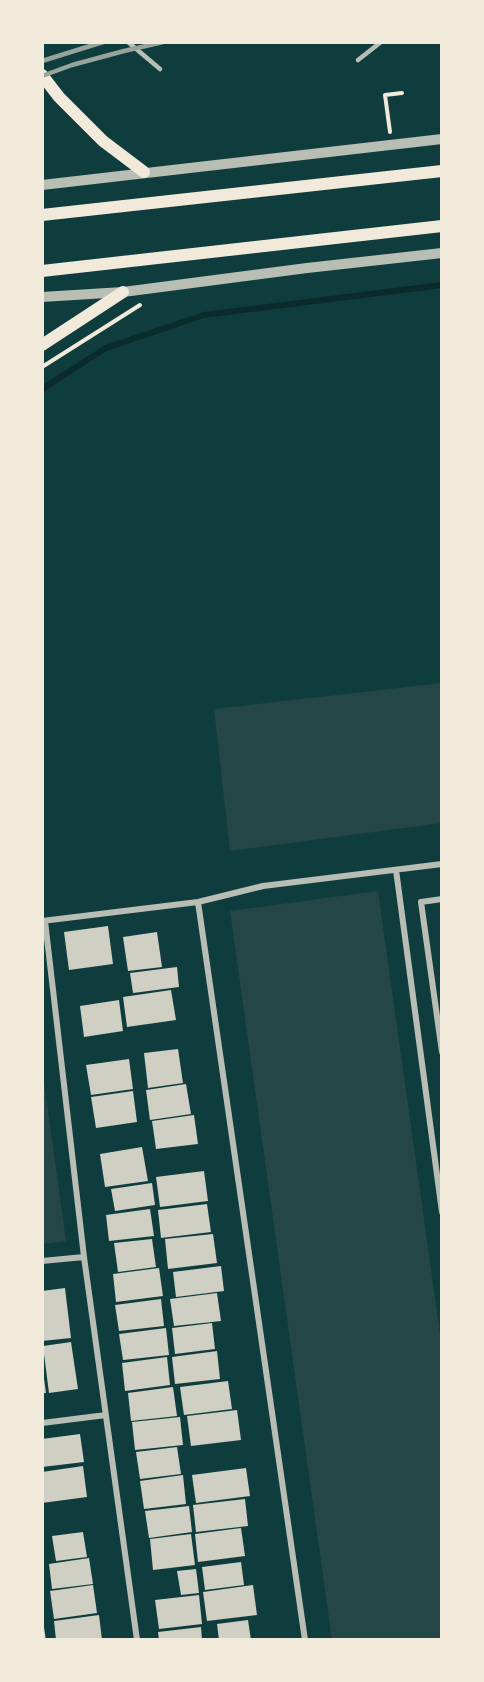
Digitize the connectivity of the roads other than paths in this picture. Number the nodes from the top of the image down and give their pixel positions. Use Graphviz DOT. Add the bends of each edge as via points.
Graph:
graph roads {
  1 [pos="128,42"];
  2 [pos="381,42"];
  3 [pos="358,60"];
  4 [pos="160,69"];
  5 [pos="42,75"];
  6 [pos="442,139"];
  7 [pos="442,171"];
  8 [pos="144,172"];
  9 [pos="42,185"];
  10 [pos="42,215"];
  11 [pos="442,226"];
  12 [pos="442,253"];
  13 [pos="42,271"];
  14 [pos="123,292"];
  15 [pos="42,297"];
  16 [pos="42,345"];
  17 [pos="442,864"];
  18 [pos="396,870"];
  19 [pos="442,899"];
  20 [pos="198,902"];
  21 [pos="43,921"];
  22 [pos="442,1052"];
  23 [pos="442,1212"];
  24 [pos="84,1257"];
  25 [pos="42,1261"];
  26 [pos="106,1415"];
  27 [pos="42,1423"];
  28 [pos="137,1640"];
  29 [pos="305,1640"];
  1 -- 4 [label="lane"];
  2 -- 3 [label="lane"];
  5 -- 8 [label="main road" via="58,97 104,141"];
  6 -- 8 [label="street"];
  7 -- 10 [label="main road"];
  8 -- 9 [label="street"];
  11 -- 13 [label="main road"];
  12 -- 14 [label="street"];
  14 -- 15 [label="street"];
  14 -- 16 [label="main road"];
  17 -- 18 [label="street"];
  18 -- 20 [label="street" via="262,886"];
  18 -- 23 [label="street"];
  19 -- 22 [label="street" via="421,902"];
  20 -- 21 [label="street"];
  20 -- 29 [label="street"];
  21 -- 24 [label="street"];
  24 -- 25 [label="street"];
  24 -- 26 [label="street"];
  26 -- 27 [label="street"];
  26 -- 28 [label="street"];
}
